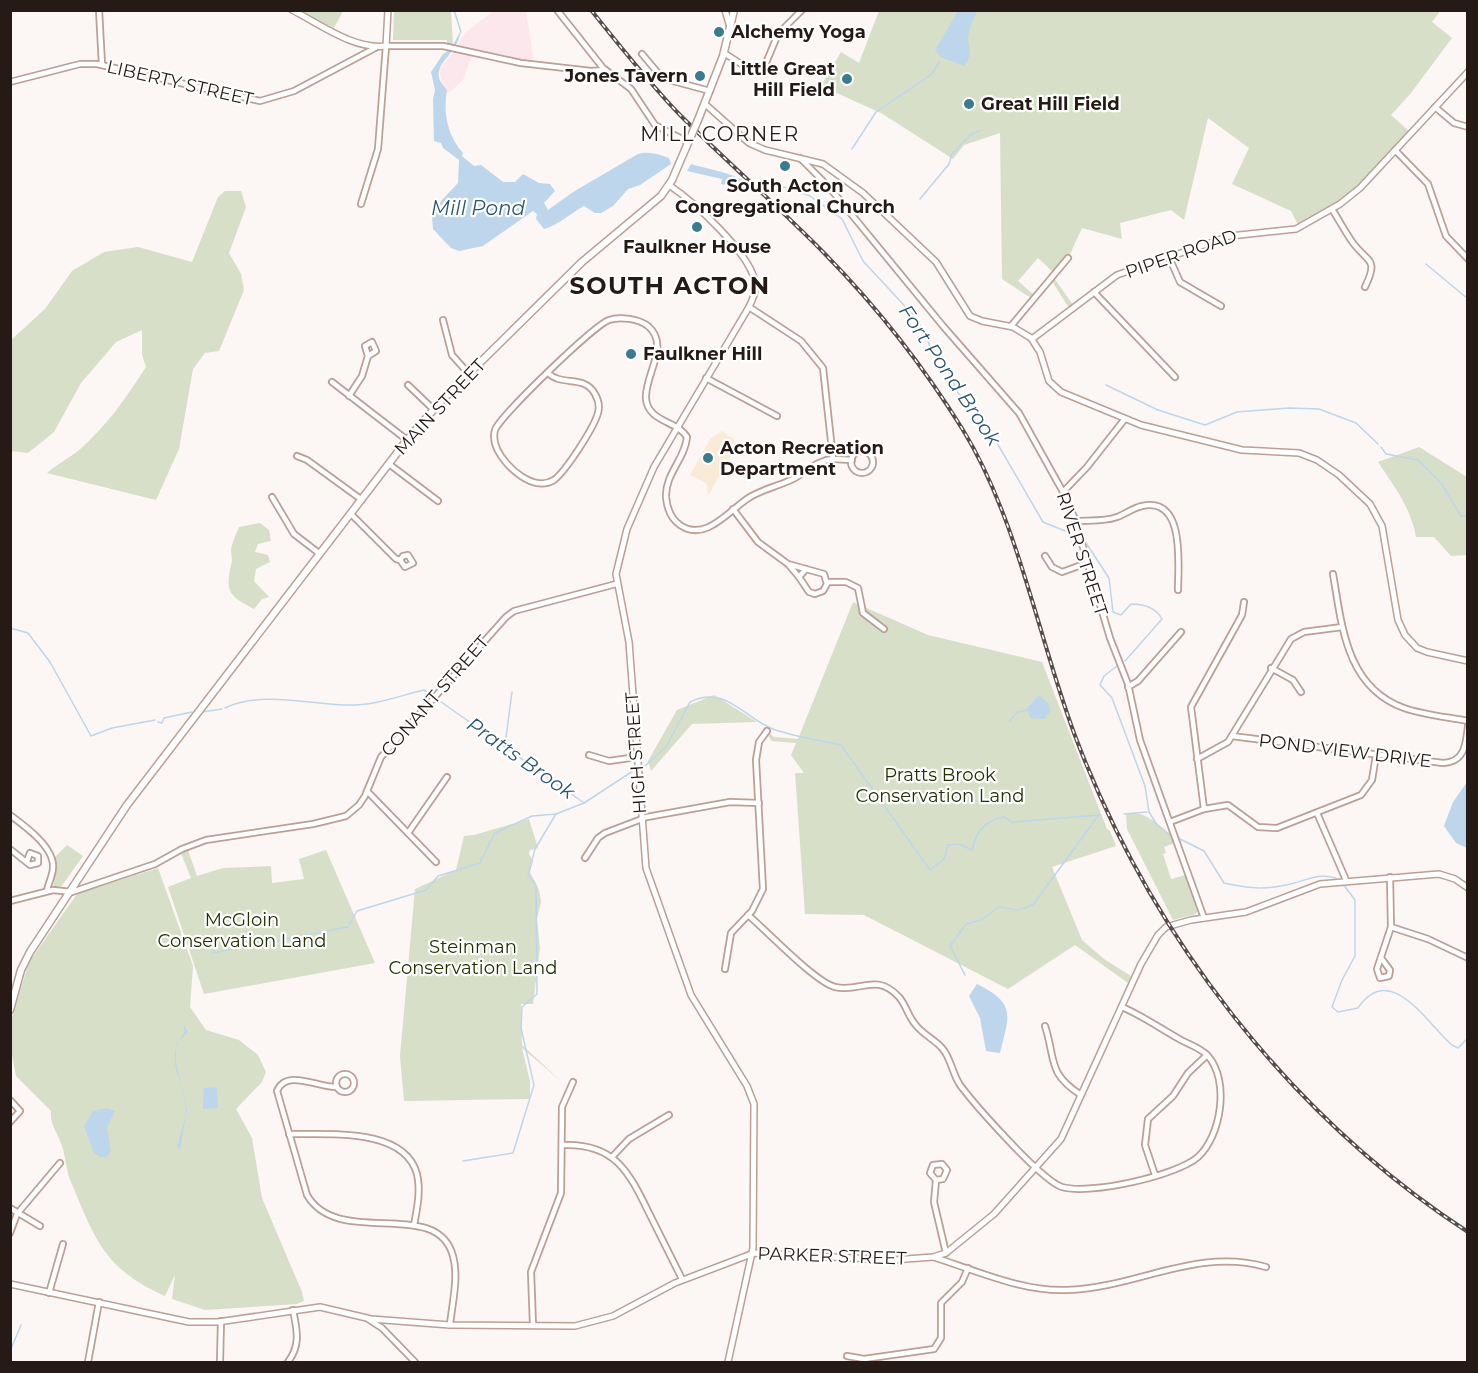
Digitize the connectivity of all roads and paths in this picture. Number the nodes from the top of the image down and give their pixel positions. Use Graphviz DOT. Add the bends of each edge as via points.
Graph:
graph roads {
  1 [pos="99,10"];
  2 [pos="292,10"];
  3 [pos="388,10"];
  4 [pos="557,10"];
  5 [pos="725,10"];
  6 [pos="734,10"];
  7 [pos="802,10"];
  8 [pos="730,27"];
  9 [pos="386,46"];
  10 [pos="375,48"];
  11 [pos="724,53"];
  12 [pos="642,54"];
  13 [pos="102,65"];
  14 [pos="605,70"];
  15 [pos="1467,72"];
  16 [pos="10,82"];
  17 [pos="710,91"];
  18 [pos="705,104"];
  19 [pos="1435,106"];
  20 [pos="1467,127"];
  21 [pos="689,139"];
  22 [pos="1395,150"];
  23 [pos="800,158"];
  24 [pos="669,185"];
  25 [pos="361,204"];
  26 [pos="1332,209"];
  27 [pos="1169,257"];
  28 [pos="1068,258"];
  29 [pos="1467,259"];
  30 [pos="1365,287"];
  31 [pos="1094,292"];
  32 [pos="1221,306"];
  33 [pos="749,307"];
  34 [pos="443,320"];
  35 [pos="1011,326"];
  36 [pos="1032,339"];
  37 [pos="368,356"];
  38 [pos="548,373"];
  39 [pos="469,374"];
  40 [pos="1175,377"];
  41 [pos="706,378"];
  42 [pos="332,382"];
  43 [pos="408,385"];
  44 [pos="349,396"];
  45 [pos="433,409"];
  46 [pos="777,416"];
  47 [pos="1124,420"];
  48 [pos="676,428"];
  49 [pos="407,440"];
  50 [pos="297,456"];
  51 [pos="833,459"];
  52 [pos="852,460"];
  53 [pos="389,464"];
  54 [pos="1063,492"];
  55 [pos="272,497"];
  56 [pos="362,500"];
  57 [pos="438,501"];
  58 [pos="733,510"];
  59 [pos="351,514"];
  60 [pos="1075,521"];
  61 [pos="320,554"];
  62 [pos="1045,556"];
  63 [pos="400,560"];
  64 [pos="1087,563"];
  65 [pos="788,564"];
  66 [pos="806,569"];
  67 [pos="1333,574"];
  68 [pos="800,577"];
  69 [pos="827,582"];
  70 [pos="616,584"];
  71 [pos="1178,590"];
  72 [pos="1244,602"];
  73 [pos="1342,627"];
  74 [pos="884,629"];
  75 [pos="1181,632"];
  76 [pos="1467,660"];
  77 [pos="1272,668"];
  78 [pos="1128,687"];
  79 [pos="1301,692"];
  80 [pos="1467,724"];
  81 [pos="767,731"];
  82 [pos="1232,736"];
  83 [pos="589,755"];
  84 [pos="1376,755"];
  85 [pos="637,757"];
  86 [pos="1197,759"];
  87 [pos="447,777"];
  88 [pos="367,791"];
  89 [pos="759,803"];
  90 [pos="1204,809"];
  91 [pos="1317,813"];
  92 [pos="10,815"];
  93 [pos="641,819"];
  94 [pos="1170,822"];
  95 [pos="408,833"];
  96 [pos="10,849"];
  97 [pos="585,858"];
  98 [pos="27,861"];
  99 [pos="435,862"];
  100 [pos="1390,877"];
  101 [pos="1346,880"];
  102 [pos="1467,888"];
  103 [pos="47,891"];
  104 [pos="72,892"];
  105 [pos="10,901"];
  106 [pos="748,915"];
  107 [pos="1204,918"];
  108 [pos="1391,927"];
  109 [pos="1381,958"];
  110 [pos="1467,958"];
  111 [pos="725,969"];
  112 [pos="1122,1007"];
  113 [pos="10,1010"];
  114 [pos="1045,1026"];
  115 [pos="1207,1055"];
  116 [pos="573,1082"];
  117 [pos="337,1087"];
  118 [pos="1081,1095"];
  119 [pos="10,1100"];
  120 [pos="669,1115"];
  121 [pos="10,1122"];
  122 [pos="289,1134"];
  123 [pos="562,1145"];
  124 [pos="612,1157"];
  125 [pos="60,1163"];
  126 [pos="1037,1168"];
  127 [pos="1155,1174"];
  128 [pos="936,1180"];
  129 [pos="10,1208"];
  130 [pos="17,1214"];
  131 [pos="414,1225"];
  132 [pos="40,1226"];
  133 [pos="10,1233"];
  134 [pos="63,1244"];
  135 [pos="753,1253"];
  136 [pos="946,1253"];
  137 [pos="933,1257"];
  138 [pos="1266,1267"];
  139 [pos="968,1268"];
  140 [pos="682,1279"];
  141 [pos="10,1284"];
  142 [pos="49,1293"];
  143 [pos="99,1302"];
  144 [pos="293,1310"];
  145 [pos="363,1317"];
  146 [pos="221,1322"];
  147 [pos="450,1325"];
  148 [pos="533,1325"];
  149 [pos="848,1356"];
  150 [pos="88,1362"];
  151 [pos="220,1362"];
  152 [pos="288,1362"];
  153 [pos="415,1362"];
  154 [pos="728,1362"];
  1 -- 13 [label="street"];
  2 -- 10 [label="street"];
  3 -- 9 [label="street"];
  4 -- 14 [label="street"];
  5 -- 8 [label="street"];
  6 -- 8 [label="main road, MAIN STREET"];
  7 -- 11 [label="street" via="778,34 761,68 749,69"];
  8 -- 11 [label="main road, MAIN STREET"];
  9 -- 10 [label="street"];
  9 -- 14 [label="street" via="450,46 528,64"];
  9 -- 25 [label="street" via="378,152"];
  10 -- 13 [label="street, LIBERTY STREET" via="294,91 260,101"];
  11 -- 17 [label="main road, MAIN STREET"];
  12 -- 17 [label="street" via="667,79"];
  13 -- 16 [label="street, LIBERTY STREET" via="80,64"];
  14 -- 21 [label="street" via="630,87 659,128"];
  15 -- 19 [label="street, PIPER ROAD"];
  17 -- 18 [label="main road, MAIN STREET"];
  18 -- 21 [label="main road, MAIN STREET, bridge"];
  18 -- 23 [label="street" via="748,143"];
  19 -- 20 [label="street" via="1454,123"];
  19 -- 22 [label="street, PIPER ROAD"];
  21 -- 24 [label="main road, MAIN STREET"];
  22 -- 26 [label="street, PIPER ROAD" via="1358,191"];
  22 -- 29 [label="street" via="1428,184 1446,236"];
  23 -- 35 [label="street" via="835,171 896,221 940,266 970,316"];
  23 -- 54 [label="street, RIVER STREET" via="831,189 1019,413"];
  24 -- 33 [label="street, HIGH STREET" via="701,208 748,265 755,285"];
  24 -- 39 [label="main road, MAIN STREET" via="654,202 597,247"];
  26 -- 27 [label="street, PIPER ROAD" via="1294,230 1236,234"];
  26 -- 30 [label="street" via="1353,243 1370,260 1372,270"];
  27 -- 31 [label="street, PIPER ROAD" via="1117,275"];
  27 -- 32 [label="street" via="1180,282"];
  28 -- 35 [label="street"];
  31 -- 36 [label="street, PIPER ROAD"];
  31 -- 40 [label="street"];
  33 -- 41 [label="street, HIGH STREET"];
  33 -- 51 [label="street" via="801,341 823,368"];
  34 -- 39 [label="street" via="452,355"];
  35 -- 36 [label="street"];
  36 -- 47 [label="street" via="1055,388"];
  37 -- 44 [label="street" via="361,379"];
  38 -- 38 [label="street" via="556,379 580,381 589,386 599,409 562,471 550,482 538,483 523,477 504,459 494,437 500,422"];
  38 -- 48 [label="street" via="608,321 641,322 653,332 657,343 647,404 655,416"];
  39 -- 45 [label="main road, MAIN STREET"];
  41 -- 46 [label="street"];
  41 -- 48 [label="street, HIGH STREET"];
  42 -- 44 [label="street"];
  43 -- 45 [label="street"];
  44 -- 49 [label="street"];
  45 -- 49 [label="main road, MAIN STREET"];
  47 -- 54 [label="street"];
  47 -- 76 [label="street" via="1239,450 1299,453 1339,475 1366,499 1382,526 1398,620 1405,635 1417,648"];
  48 -- 58 [label="street" via="685,433 687,440 668,482 666,498 672,518 684,527 700,530"];
  48 -- 70 [label="street, HIGH STREET" via="641,492 617,564"];
  49 -- 53 [label="main road, MAIN STREET"];
  50 -- 56 [label="street"];
  51 -- 52 [label="street"];
  51 -- 58 [label="street" via="753,495"];
  52 -- 52 [label="street" via="859,472 872,465 871,456 864,452 856,453"];
  53 -- 56 [label="main road, MAIN STREET"];
  53 -- 57 [label="street"];
  54 -- 60 [label="street, RIVER STREET"];
  55 -- 61 [label="street" via="294,534"];
  56 -- 59 [label="main road, MAIN STREET"];
  58 -- 65 [label="street" via="758,542"];
  59 -- 61 [label="main road, MAIN STREET"];
  59 -- 63 [label="street"];
  60 -- 64 [label="street, RIVER STREET"];
  60 -- 71 [label="street" via="1110,519 1140,506 1160,508 1172,519 1177,532"];
  61 -- 104 [label="main road, MAIN STREET" via="127,805"];
  62 -- 64 [label="street" via="1052,567 1062,572"];
  64 -- 78 [label="street, RIVER STREET"];
  65 -- 66 [label="street"];
  65 -- 68 [label="street"];
  66 -- 68 [label="street"];
  66 -- 69 [label="street" via="821,571"];
  67 -- 73 [label="street"];
  68 -- 69 [label="street" via="809,592 815,594 823,591"];
  69 -- 74 [label="street" via="846,582 858,588 863,613"];
  70 -- 85 [label="street, HIGH STREET" via="629,642"];
  70 -- 88 [label="street, CONANT STREET" via="514,611 506,617 381,757"];
  72 -- 86 [label="street" via="1242,615 1192,703"];
  73 -- 77 [label="street" via="1294,637"];
  73 -- 80 [label="street" via="1355,665 1379,694 1405,708"];
  75 -- 78 [label="street" via="1138,681"];
  77 -- 79 [label="street" via="1293,680"];
  77 -- 82 [label="street"];
  78 -- 94 [label="street, RIVER STREET" via="1137,730"];
  80 -- 84 [label="street, POND VIEW DRIVE" via="1464,751 1452,762"];
  81 -- 89 [label="street" via="756,754"];
  82 -- 84 [label="street, POND VIEW DRIVE"];
  82 -- 86 [label="street" via="1222,747"];
  83 -- 85 [label="street" via="609,761"];
  84 -- 91 [label="street" via="1372,780 1364,792"];
  85 -- 93 [label="street, HIGH STREET"];
  86 -- 90 [label="street"];
  87 -- 95 [label="street"];
  88 -- 95 [label="street"];
  88 -- 104 [label="street, CONANT STREET" via="359,805 337,819 201,842 155,864"];
  89 -- 93 [label="street" via="730,802"];
  89 -- 106 [label="street" via="763,889"];
  90 -- 91 [label="street" via="1230,805 1258,826 1272,829"];
  90 -- 94 [label="street"];
  91 -- 101 [label="street"];
  92 -- 103 [label="street" via="32,833 51,858 53,870"];
  93 -- 97 [label="street" via="598,838"];
  93 -- 135 [label="street, HIGH STREET" via="646,868 685,982 754,1104"];
  94 -- 107 [label="street, RIVER STREET"];
  95 -- 99 [label="street"];
  96 -- 98 [label="street"];
  100 -- 101 [label="street, PARKER STREET"];
  100 -- 102 [label="street, PARKER STREET" via="1442,874"];
  100 -- 108 [label="street"];
  101 -- 107 [label="street, PARKER STREET" via="1300,890 1246,912"];
  103 -- 104 [label="street"];
  103 -- 105 [label="street"];
  104 -- 113 [label="main road, MAIN STREET" via="25,962"];
  106 -- 111 [label="street" via="731,933"];
  106 -- 126 [label="street" via="825,983 845,989 880,984 896,994 914,1023 945,1051 960,1084"];
  107 -- 112 [label="street, PARKER STREET" via="1161,930"];
  108 -- 109 [label="street"];
  108 -- 110 [label="street"];
  112 -- 115 [label="street"];
  112 -- 118 [label="street, PARKER STREET"];
  114 -- 118 [label="street" via="1057,1074"];
  115 -- 127 [label="street" via="1148,1119 1145,1145"];
  115 -- 127 [label="street" via="1215,1068 1222,1100 1211,1136 1193,1160"];
  116 -- 123 [label="street" via="562,1107"];
  117 -- 122 [label="street" via="295,1080 282,1083 277,1091"];
  118 -- 126 [label="street, PARKER STREET" via="1060,1139"];
  119 -- 121 [label="street" via="20,1111"];
  120 -- 124 [label="street" via="629,1139"];
  122 -- 131 [label="street" via="308,1195 322,1212 343,1220"];
  122 -- 131 [label="street" via="372,1139 396,1146 417,1174"];
  123 -- 124 [label="street" via="588,1147"];
  123 -- 148 [label="street" via="561,1193 531,1272"];
  124 -- 140 [label="street" via="634,1182"];
  125 -- 130 [label="street"];
  126 -- 127 [label="street" via="1056,1184 1074,1189 1122,1185"];
  126 -- 136 [label="street, PARKER STREET" via="994,1214"];
  128 -- 136 [label="street" via="934,1202"];
  129 -- 130 [label="street"];
  130 -- 132 [label="street"];
  130 -- 133 [label="street"];
  131 -- 147 [label="street" via="438,1233 453,1255"];
  134 -- 142 [label="street"];
  135 -- 137 [label="street, PARKER STREET" via="893,1260"];
  135 -- 140 [label="street, PARKER STREET"];
  135 -- 154 [label="street, HIGH STREET"];
  136 -- 137 [label="street, PARKER STREET"];
  137 -- 139 [label="street"];
  138 -- 139 [label="street" via="1246,1262 1206,1262 1068,1290 1040,1288"];
  139 -- 149 [label="street" via="961,1282 941,1303 940,1338 934,1349 864,1359"];
  140 -- 148 [label="street, PARKER STREET" via="594,1322 564,1327"];
  141 -- 142 [label="street, PARKER STREET"];
  142 -- 143 [label="street, PARKER STREET"];
  143 -- 146 [label="street, PARKER STREET" via="180,1321"];
  143 -- 150 [label="street"];
  144 -- 145 [label="street, PARKER STREET" via="320,1307"];
  144 -- 146 [label="street, PARKER STREET"];
  144 -- 152 [label="street" via="298,1341"];
  145 -- 147 [label="street, PARKER STREET"];
  145 -- 153 [label="street" via="382,1328"];
  146 -- 151 [label="street"];
  147 -- 148 [label="street, PARKER STREET"];
}
